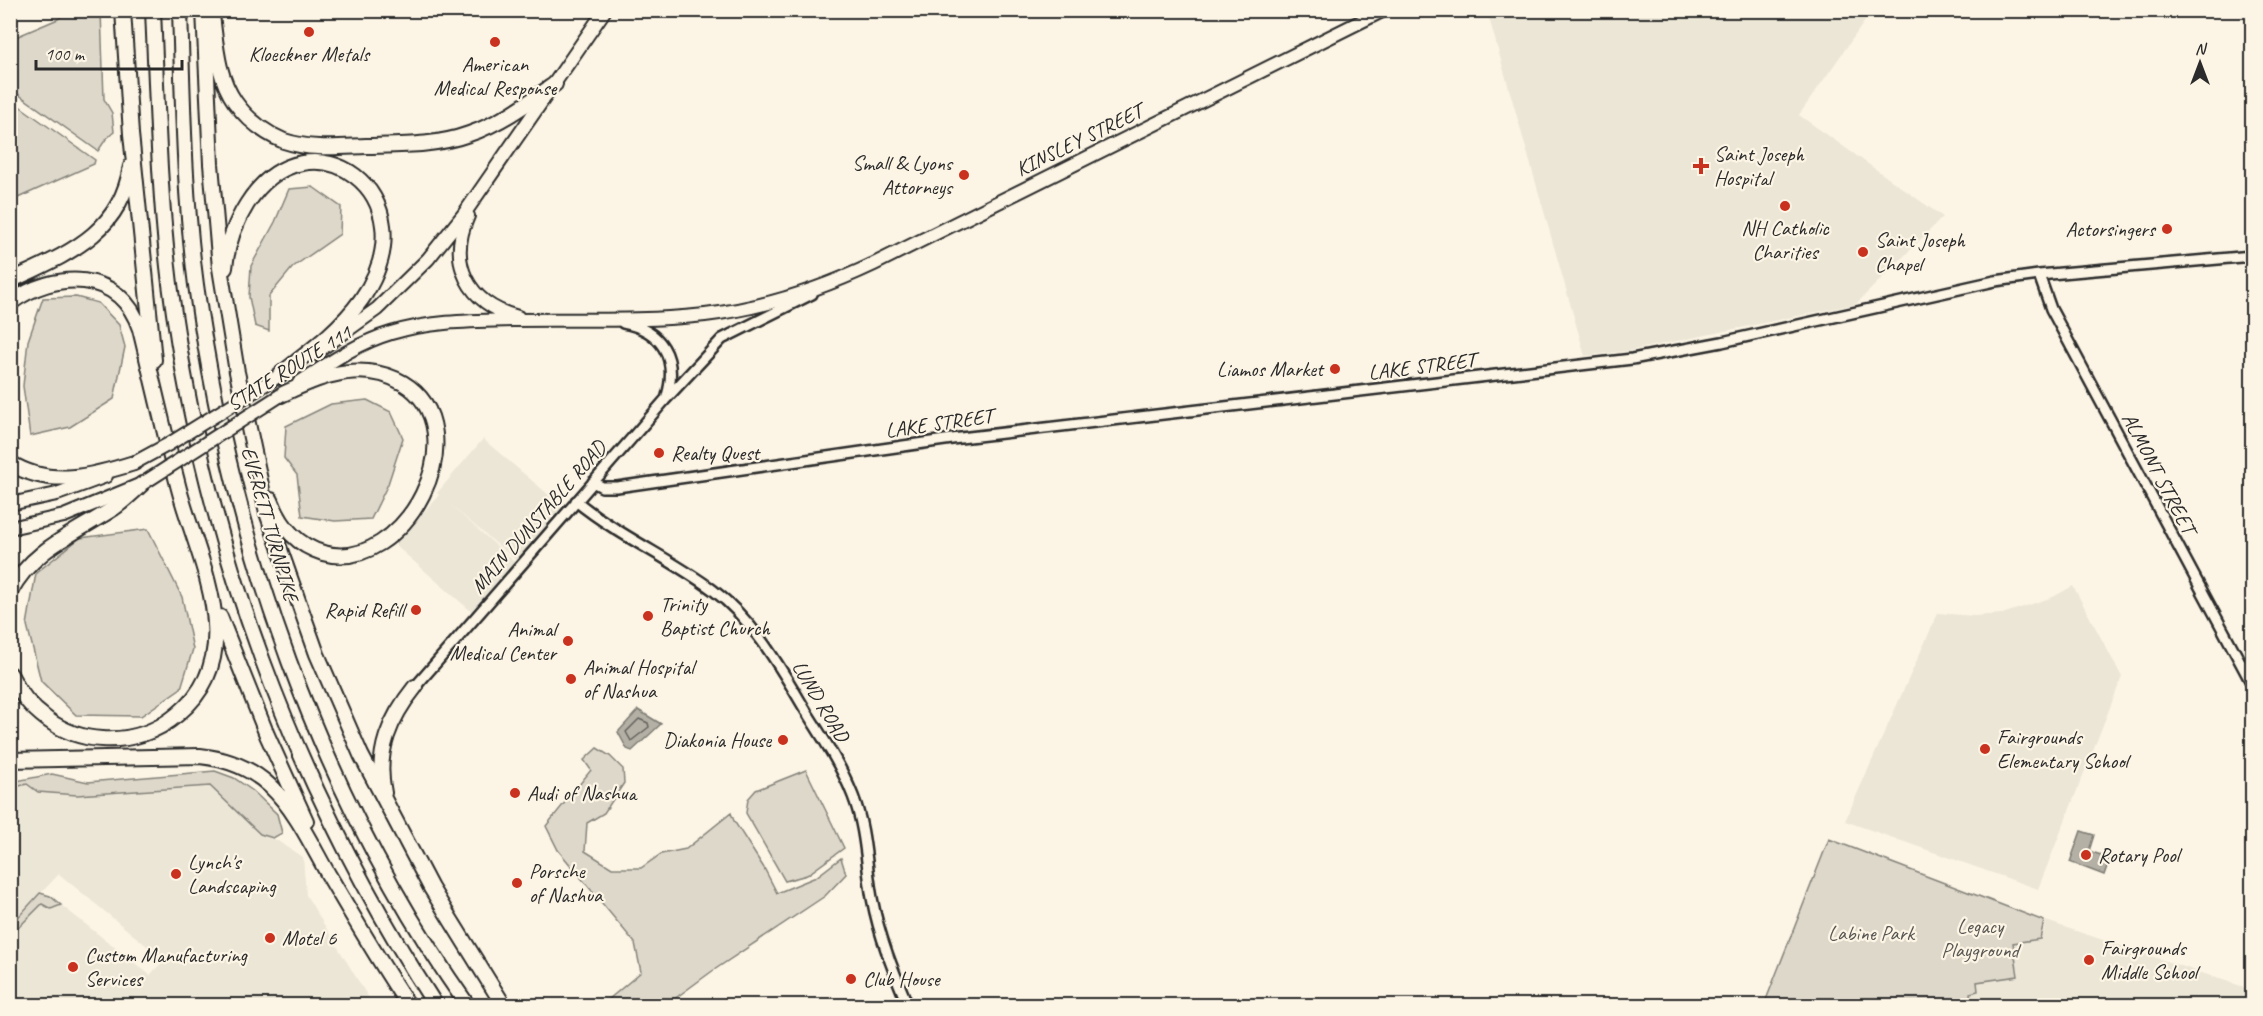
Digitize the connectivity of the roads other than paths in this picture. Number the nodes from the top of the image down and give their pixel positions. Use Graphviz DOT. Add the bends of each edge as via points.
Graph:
graph roads {
  1 [pos="123,10"];
  2 [pos="153,10"];
  3 [pos="180,10"];
  4 [pos="204,10"];
  5 [pos="212,10"];
  6 [pos="604,10"];
  7 [pos="1384,10"];
  8 [pos="555,84"];
  9 [pos="131,134"];
  10 [pos="484,185"];
  11 [pos="2253,256"];
  12 [pos="2039,275"];
  13 [pos="10,281"];
  14 [pos="833,283"];
  15 [pos="788,299"];
  16 [pos="10,303"];
  17 [pos="225,303"];
  18 [pos="585,319"];
  19 [pos="538,320"];
  20 [pos="277,377"];
  21 [pos="281,395"];
  22 [pos="665,400"];
  23 [pos="250,441"];
  24 [pos="170,450"];
  25 [pos="10,463"];
  26 [pos="134,463"];
  27 [pos="593,482"];
  28 [pos="142,484"];
  29 [pos="576,501"];
  30 [pos="10,504"];
  31 [pos="10,528"];
  32 [pos="10,592"];
  33 [pos="212,595"];
  34 [pos="10,674"];
  35 [pos="2253,684"];
  36 [pos="415,687"];
  37 [pos="156,757"];
  38 [pos="10,760"];
  39 [pos="10,767"];
  40 [pos="390,812"];
  41 [pos="357,925"];
  42 [pos="409,1005"];
  43 [pos="436,1005"];
  44 [pos="468,1005"];
  45 [pos="504,1005"];
  46 [pos="908,1005"];
  1 -- 9 [label="highway"];
  2 -- 43 [label="highway" via="160,179 170,284 180,354 224,547 261,658 320,798 362,883"];
  3 -- 44 [label="highway, EVERETT TURNPIKE" via="186,177 196,283 220,422 248,535 289,658 343,788 409,912"];
  4 -- 17 [label="highway" via="211,164"];
  5 -- 8 [label="highway" via="220,71 232,98 260,127 298,145 404,145 450,140 498,122"];
  6 -- 8 [label="main road, STATE ROUTE 111"];
  7 -- 14 [label="main road, KINSLEY STREET"];
  8 -- 10 [label="main road, STATE ROUTE 111"];
  9 -- 13 [label="highway" via="127,182 108,220 93,237 74,249"];
  9 -- 24 [label="highway" via="154,355"];
  10 -- 19 [label="main road" via="461,235 464,274 474,291 493,307"];
  10 -- 20 [label="main road, STATE ROUTE 111" via="428,259 390,297 350,330"];
  11 -- 12 [label="street, LAKE STREET"];
  12 -- 27 [label="street, LAKE STREET" via="1612,362 974,436 628,486 607,488"];
  12 -- 35 [label="street, ALMONT STREET" via="2051,309"];
  14 -- 15 [label="main road, KINSLEY STREET"];
  14 -- 22 [label="street, MAIN DUNSTABLE ROAD" via="725,336"];
  15 -- 18 [label="main road, STATE ROUTE 111" via="702,315"];
  16 -- 24 [label="highway" via="38,287 69,280 96,283 119,297 140,329"];
  17 -- 20 [label="highway" via="231,240 243,210 267,180 292,166 320,163 341,168 368,188 379,206 384,234 382,255 370,286 344,321"];
  17 -- 23 [label="highway"];
  18 -- 19 [label="main road, STATE ROUTE 111"];
  18 -- 22 [label="street" via="638,326 657,338 671,369"];
  19 -- 21 [label="main road, STATE ROUTE 111" via="450,322 391,333 342,354"];
  20 -- 26 [label="main road, STATE ROUTE 111, bridge"];
  21 -- 23 [label="highway" via="319,378 353,372 384,375 410,388 430,415 436,442 432,472 417,504 393,534 370,549 344,556 315,551 296,540 282,524"];
  21 -- 28 [label="main road, STATE ROUTE 111, bridge"];
  22 -- 27 [label="street, MAIN DUNSTABLE ROAD"];
  23 -- 40 [label="highway" via="267,513 299,608 343,717"];
  24 -- 33 [label="highway"];
  25 -- 26 [label="highway" via="32,474 65,479"];
  26 -- 30 [label="main road, STATE ROUTE 111" via="65,491"];
  27 -- 29 [label="street, MAIN DUNSTABLE ROAD"];
  28 -- 31 [label="main road, STATE ROUTE 111" via="63,516"];
  28 -- 32 [label="highway" via="117,506 37,557"];
  29 -- 36 [label="street, MAIN DUNSTABLE ROAD"];
  29 -- 46 [label="street, LUND ROAD" via="726,600 780,668 853,795 863,829 876,920"];
  33 -- 34 [label="highway" via="216,639 206,679 182,711 148,732 108,740 72,732 32,706"];
  33 -- 41 [label="highway" via="272,748"];
  36 -- 40 [label="highway" via="394,716 384,741 382,781"];
  37 -- 38 [label="highway"];
  37 -- 39 [label="highway"];
  37 -- 41 [label="highway" via="223,759 263,780 294,816"];
  40 -- 45 [label="highway" via="436,896"];
  41 -- 42 [label="highway"];
}
